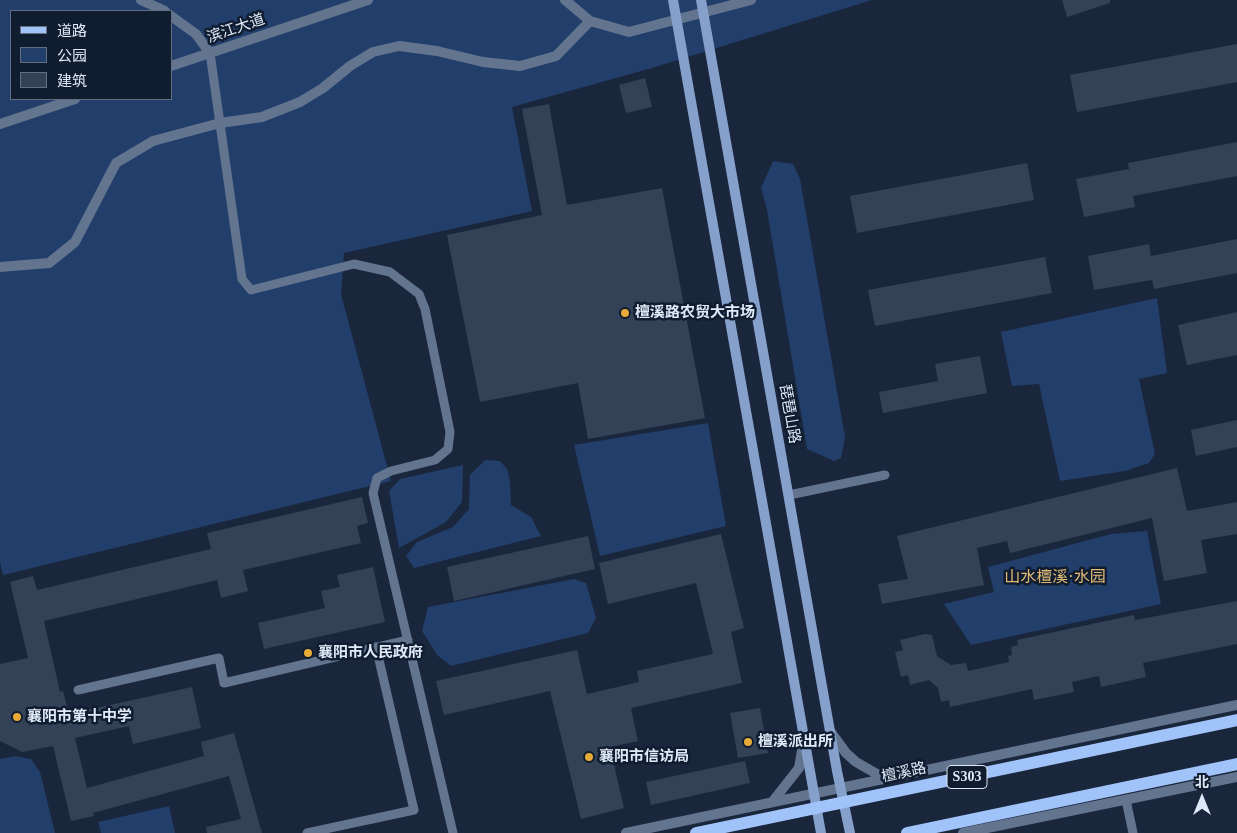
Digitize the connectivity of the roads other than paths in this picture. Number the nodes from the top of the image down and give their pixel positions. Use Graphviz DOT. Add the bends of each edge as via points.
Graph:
graph roads {
  1 [pos="141,0"];
  2 [pos="368,0"];
  3 [pos="566,0"];
  4 [pos="673,0"];
  5 [pos="701,0"];
  6 [pos="751,0"];
  7 [pos="163,10"];
  8 [pos="703,12"];
  9 [pos="172,17"];
  10 [pos="677,19"];
  11 [pos="590,21"];
  12 [pos="210,53"];
  13 [pos="172,66"];
  14 [pos="72,100"];
  15 [pos="220,123"];
  16 [pos="0,124"];
  17 [pos="0,267"];
  18 [pos="885,475"];
  19 [pos="788,495"];
  20 [pos="408,640"];
  21 [pos="376,647"];
  22 [pos="78,690"];
  23 [pos="1237,705"];
  24 [pos="1237,720"];
  25 [pos="830,731"];
  26 [pos="804,738"];
  27 [pos="1237,764"];
  28 [pos="1237,777"];
  29 [pos="884,778"];
  30 [pos="842,787"];
  31 [pos="813,793"];
  32 [pos="1126,800"];
  33 [pos="773,801"];
  34 [pos="845,802"];
  35 [pos="816,808"];
  36 [pos="307,833"];
  37 [pos="453,833"];
  38 [pos="626,833"];
  39 [pos="696,833"];
  40 [pos="821,833"];
  41 [pos="850,833"];
  42 [pos="907,833"];
  43 [pos="963,833"];
  44 [pos="1133,833"];
  1 -- 7 [label="street"];
  2 -- 12 [label="street, 滨江大道"];
  3 -- 11 [label="street"];
  4 -- 10 [label="main road"];
  5 -- 8 [label="main road, 琵琶山路"];
  6 -- 8 [label="street"];
  8 -- 10 [label="street"];
  8 -- 19 [label="main road, 琵琶山路"];
  9 -- 12 [label="street" via="196,34"];
  10 -- 11 [label="street" via="629,32"];
  10 -- 26 [label="main road"];
  11 -- 15 [label="street" via="556,56 520,66 399,46 373,52 300,102 262,117"];
  12 -- 13 [label="street, 滨江大道"];
  12 -- 15 [label="lane"];
  14 -- 16 [label="street"];
  15 -- 17 [label="street" via="153,141 116,162 75,242 49,263"];
  15 -- 20 [label="lane" via="242,279 251,290 354,264 390,272 419,294 425,310 450,432 448,449 435,460 391,471 377,478 373,493"];
  18 -- 19 [label="lane"];
  19 -- 25 [label="main road, 琵琶山路"];
  20 -- 21 [label="lane"];
  20 -- 37 [label="lane"];
  21 -- 22 [label="lane" via="224,683 219,658"];
  21 -- 36 [label="lane" via="414,810"];
  23 -- 29 [label="street"];
  24 -- 34 [label="main road, 檀溪路 / S303"];
  25 -- 29 [label="street" via="856,762"];
  25 -- 30 [label="main road, 琵琶山路"];
  26 -- 31 [label="main road"];
  26 -- 33 [label="street" via="799,768"];
  27 -- 42 [label="main road"];
  28 -- 32 [label="street"];
  29 -- 30 [label="street"];
  30 -- 31 [label="street"];
  30 -- 34 [label="main road, 琵琶山路"];
  31 -- 33 [label="street"];
  31 -- 35 [label="main road"];
  32 -- 43 [label="street"];
  32 -- 44 [label="lane"];
  33 -- 38 [label="street"];
  34 -- 35 [label="main road, 檀溪路 / S303"];
  34 -- 41 [label="main road, 琵琶山路"];
  35 -- 39 [label="main road, 檀溪路 / S303"];
  35 -- 40 [label="main road"];
}
